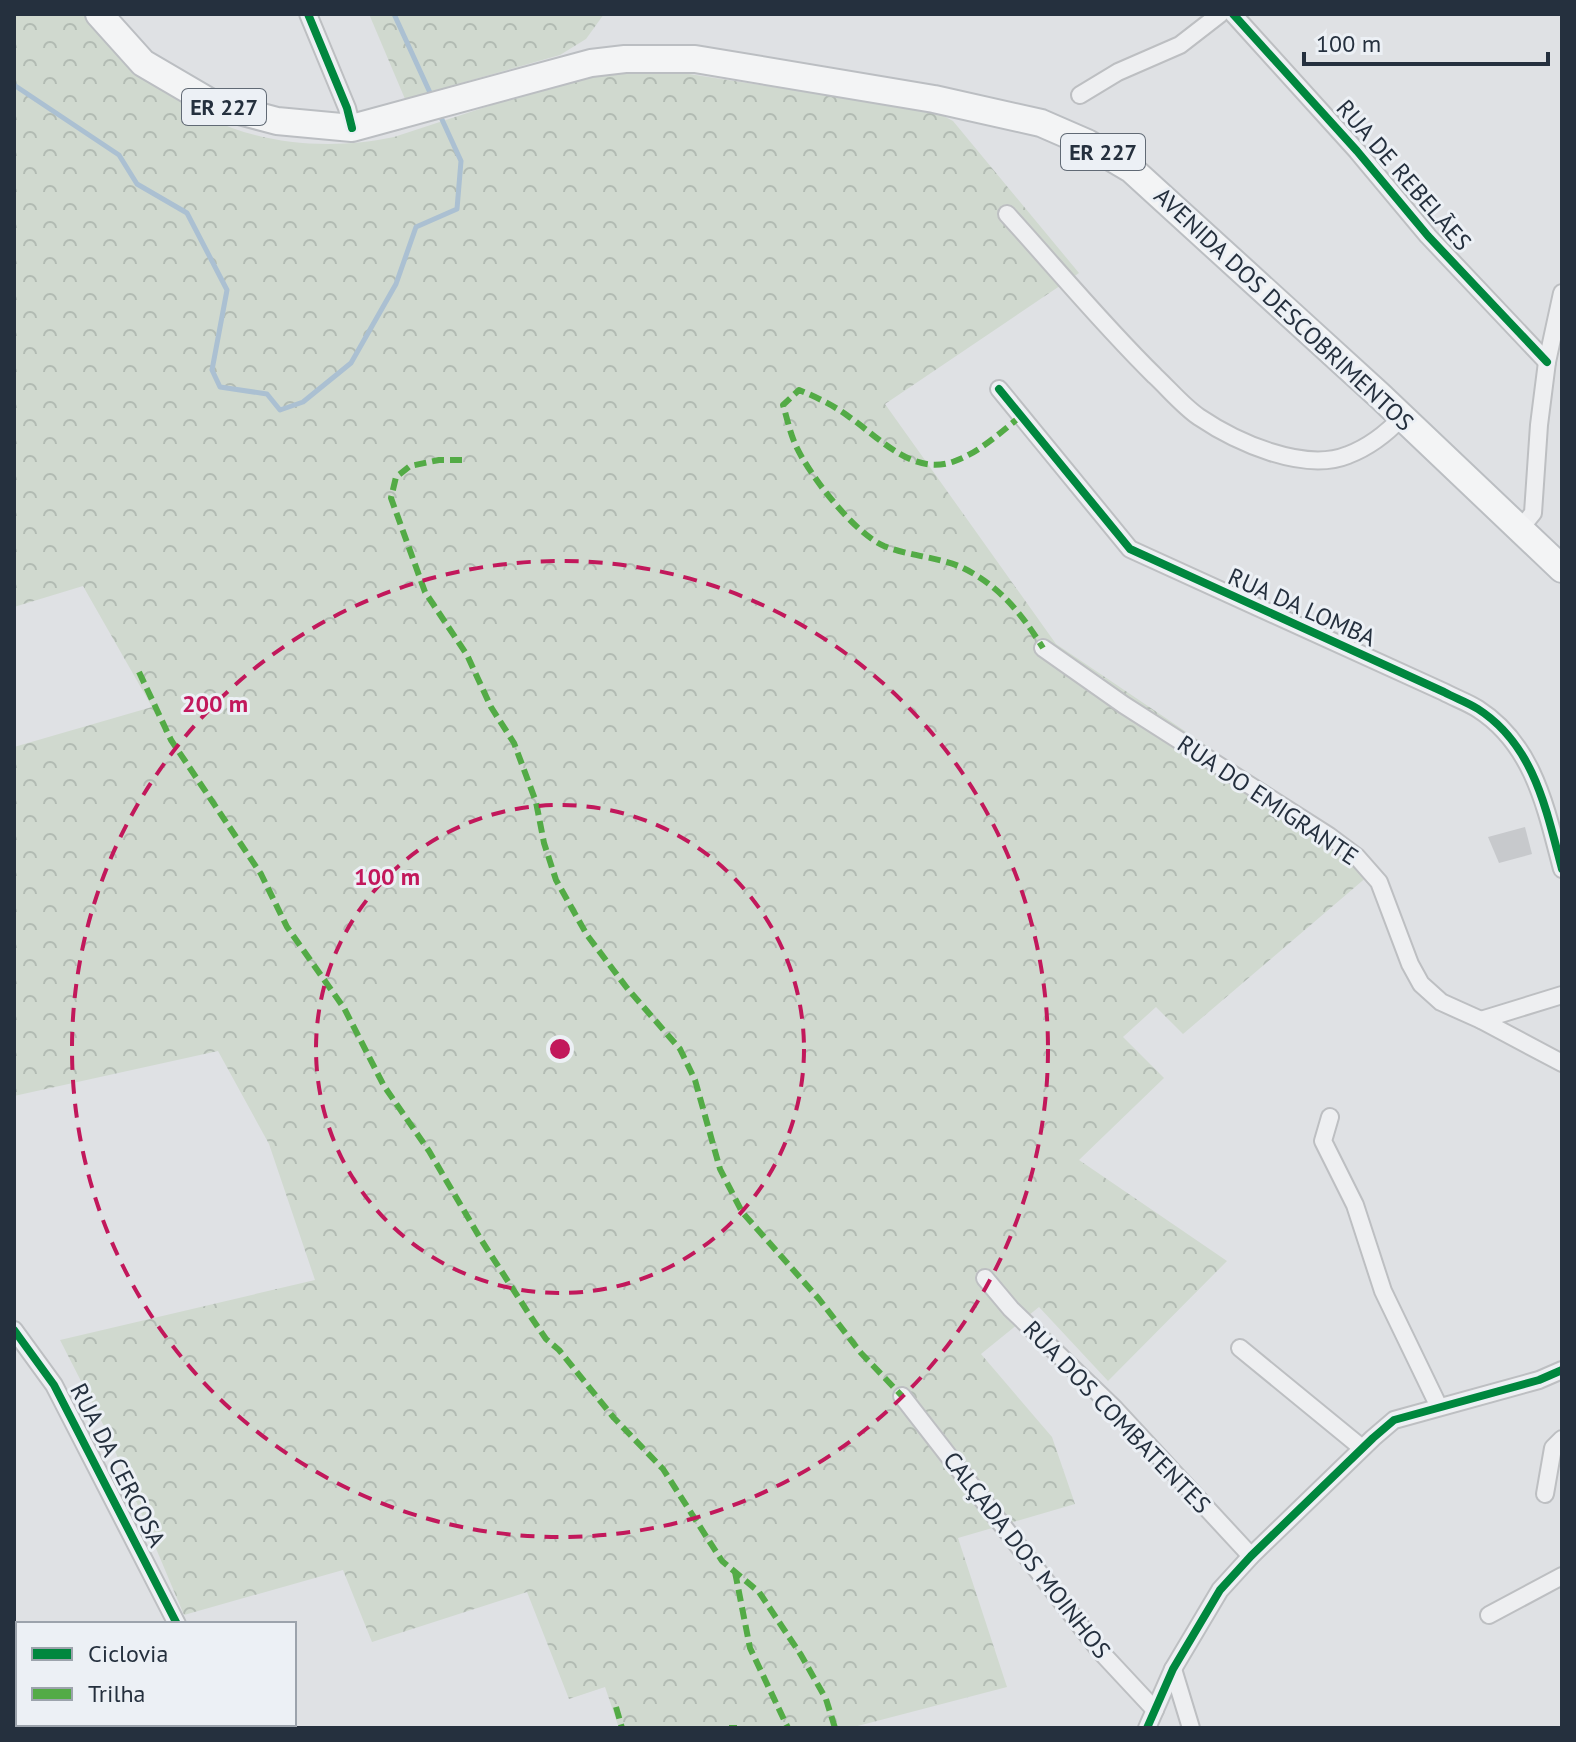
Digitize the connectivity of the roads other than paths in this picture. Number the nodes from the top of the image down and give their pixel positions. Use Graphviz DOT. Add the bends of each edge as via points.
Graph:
graph roads {
  1 [pos="99,14"];
  2 [pos="308,14"];
  3 [pos="1220,14"];
  4 [pos="1233,14"];
  5 [pos="1080,95"];
  6 [pos="352,128"];
  7 [pos="1007,214"];
  8 [pos="1562,293"];
  9 [pos="1547,362"];
  10 [pos="999,389"];
  11 [pos="1402,417"];
  12 [pos="1520,529"];
  13 [pos="1562,569"];
  14 [pos="1043,648"];
  15 [pos="1562,869"];
  16 [pos="1562,995"];
  17 [pos="1481,1020"];
  18 [pos="1562,1063"];
  19 [pos="1330,1117"];
  20 [pos="985,1278"];
  21 [pos="14,1330"];
  22 [pos="1240,1348"];
  23 [pos="1562,1370"];
  24 [pos="902,1396"];
  25 [pos="1439,1407"];
  26 [pos="1562,1439"];
  27 [pos="1362,1448"];
  28 [pos="1545,1494"];
  29 [pos="1251,1556"];
  30 [pos="1562,1576"];
  31 [pos="1489,1615"];
  32 [pos="176,1622"];
  33 [pos="1173,1669"];
  34 [pos="1155,1710"];
  35 [pos="1147,1728"];
  36 [pos="1191,1728"];
  1 -- 6 [label="main road, ER 227" via="143,63 213,104 277,121"];
  2 -- 6 [label="street"];
  3 -- 5 [label="street" via="1180,45"];
  4 -- 9 [label="street, RUA DE REBELÃES"];
  6 -- 11 [label="main road, AVENIDA DOS DESCOBRIMENTOS / ER 227" via="591,63 636,58 695,59 934,99 1041,123 1131,169"];
  7 -- 11 [label="street" via="1124,345 1196,416 1224,433 1274,454 1311,461 1346,456 1384,435"];
  8 -- 9 [label="street"];
  9 -- 12 [label="street" via="1533,513"];
  10 -- 15 [label="street, RUA DA LOMBA" via="1130,549 1477,708 1505,730 1530,766 1544,799"];
  11 -- 12 [label="main road, AVENIDA DOS DESCOBRIMENTOS / ER 227"];
  12 -- 13 [label="main road, AVENIDA DOS DESCOBRIMENTOS / ER 227"];
  14 -- 17 [label="street, RUA DO EMIGRANTE" via="1357,857 1379,882 1421,984 1441,1002"];
  16 -- 17 [label="street"];
  17 -- 18 [label="street, RUA DO EMIGRANTE"];
  19 -- 25 [label="street" via="1323,1141 1355,1205 1383,1291"];
  20 -- 29 [label="street, RUA DOS COMBATENTES"];
  21 -- 32 [label="street, RUA DA CERCOSA" via="54,1385"];
  22 -- 27 [label="street"];
  23 -- 25 [label="street"];
  24 -- 34 [label="street, CALÇADA DOS MOINHOS" via="1100,1651"];
  25 -- 27 [label="street" via="1394,1420"];
  26 -- 28 [label="street" via="1553,1448"];
  27 -- 29 [label="street"];
  29 -- 33 [label="street" via="1220,1590"];
  30 -- 31 [label="street"];
  33 -- 34 [label="street"];
  33 -- 36 [label="street"];
  34 -- 35 [label="street"];
}
